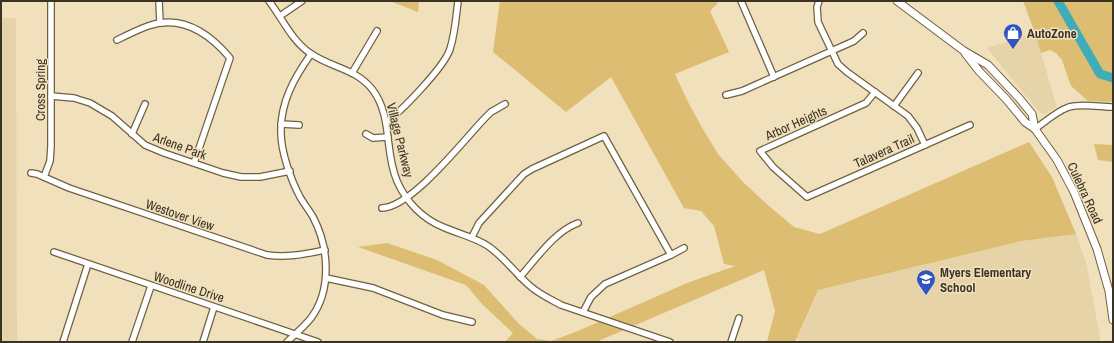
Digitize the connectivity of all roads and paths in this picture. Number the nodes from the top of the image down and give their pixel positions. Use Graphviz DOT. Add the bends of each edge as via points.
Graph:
graph roads {
  1 [pos="51,1"];
  2 [pos="158,1"];
  3 [pos="269,1"];
  4 [pos="302,1"];
  5 [pos="458,1"];
  6 [pos="741,1"];
  7 [pos="819,1"];
  8 [pos="897,1"];
  9 [pos="280,16"];
  10 [pos="160,23"];
  11 [pos="377,31"];
  12 [pos="863,33"];
  13 [pos="117,40"];
  14 [pos="964,51"];
  15 [pos="831,52"];
  16 [pos="311,54"];
  17 [pos="352,73"];
  18 [pos="918,73"];
  19 [pos="774,77"];
  20 [pos="875,92"];
  21 [pos="726,95"];
  22 [pos="51,96"];
  23 [pos="145,104"];
  24 [pos="505,104"];
  25 [pos="894,106"];
  26 [pos="1113,107"];
  27 [pos="386,122"];
  28 [pos="281,124"];
  29 [pos="299,125"];
  30 [pos="970,125"];
  31 [pos="1036,129"];
  32 [pos="132,134"];
  33 [pos="366,134"];
  34 [pos="388,137"];
  35 [pos="925,145"];
  36 [pos="194,163"];
  37 [pos="290,171"];
  38 [pos="31,173"];
  39 [pos="44,177"];
  40 [pos="406,197"];
  41 [pos="807,197"];
  42 [pos="382,208"];
  43 [pos="578,223"];
  44 [pos="472,238"];
  45 [pos="684,248"];
  46 [pos="325,250"];
  47 [pos="54,252"];
  48 [pos="672,255"];
  49 [pos="88,264"];
  50 [pos="520,277"];
  51 [pos="326,278"];
  52 [pos="150,286"];
  53 [pos="214,307"];
  54 [pos="583,312"];
  55 [pos="739,318"];
  56 [pos="1113,320"];
  57 [pos="472,322"];
  58 [pos="295,334"];
  59 [pos="63,342"];
  60 [pos="132,342"];
  61 [pos="203,342"];
  62 [pos="287,342"];
  63 [pos="318,342"];
  64 [pos="670,342"];
  65 [pos="730,342"];
  1 -- 22 [label="street, Cross Spring"];
  2 -- 10 [label="street"];
  3 -- 9 [label="street, Village Parkway"];
  4 -- 9 [label="street"];
  5 -- 27 [label="street" via="447,58 399,113"];
  6 -- 19 [label="street"];
  7 -- 15 [label="street" via="818,22"];
  8 -- 14 [label="main road, Culebra Road"];
  9 -- 16 [label="street, Village Parkway" via="296,41"];
  10 -- 13 [label="street"];
  10 -- 36 [label="street" via="182,24 203,32 230,58"];
  11 -- 17 [label="street"];
  12 -- 15 [label="street" via="854,41"];
  14 -- 31 [label="main road, Culebra Road" via="1025,122"];
  14 -- 31 [label="main road, Culebra Road" via="988,65 998,75 1032,114"];
  15 -- 19 [label="street"];
  15 -- 20 [label="street" via="842,68"];
  16 -- 17 [label="street, Village Parkway"];
  16 -- 28 [label="street" via="290,89"];
  17 -- 27 [label="street, Village Parkway" via="365,82 374,93 382,105"];
  18 -- 25 [label="street"];
  19 -- 21 [label="street"];
  20 -- 25 [label="street"];
  20 -- 41 [label="street, Arbor Heights" via="866,103 760,151 773,167"];
  22 -- 32 [label="street, Arlene Park" via="74,98 97,106"];
  22 -- 39 [label="street, Cross Spring" via="50,161"];
  23 -- 32 [label="street"];
  24 -- 40 [label="street" via="491,112 427,181"];
  25 -- 35 [label="street" via="912,120"];
  26 -- 31 [label="street" via="1070,107 1061,110"];
  27 -- 34 [label="street, Village Parkway"];
  28 -- 29 [label="street"];
  28 -- 37 [label="street" via="282,141"];
  30 -- 35 [label="street, Talavera Trail"];
  31 -- 56 [label="main road, Culebra Road" via="1074,192 1098,249 1109,290"];
  32 -- 36 [label="street, Arlene Park" via="152,149"];
  33 -- 34 [label="street" via="373,138"];
  34 -- 40 [label="street, Village Parkway" via="394,173"];
  35 -- 41 [label="street, Talavera Trail"];
  36 -- 37 [label="street, Arlene Park" via="231,175 250,178"];
  37 -- 46 [label="street" via="300,197 318,228"];
  38 -- 39 [label="street, Westover View"];
  39 -- 46 [label="street, Westover View" via="69,188 267,255 291,257"];
  40 -- 42 [label="street" via="395,205"];
  40 -- 44 [label="street, Village Parkway" via="435,223"];
  43 -- 50 [label="street" via="557,236"];
  44 -- 48 [label="street" via="479,223 524,174 604,136"];
  44 -- 50 [label="street, Village Parkway" via="498,254"];
  45 -- 48 [label="street"];
  46 -- 51 [label="street"];
  47 -- 49 [label="street, Woodline Drive"];
  48 -- 54 [label="street" via="605,284 590,297"];
  49 -- 52 [label="street, Woodline Drive"];
  49 -- 59 [label="street"];
  50 -- 54 [label="street, Village Parkway" via="550,299"];
  51 -- 57 [label="street" via="373,288 443,315"];
  51 -- 58 [label="street" via="312,317"];
  52 -- 53 [label="street, Woodline Drive"];
  52 -- 60 [label="street"];
  53 -- 58 [label="street, Woodline Drive"];
  53 -- 61 [label="street"];
  54 -- 64 [label="street, Village Parkway"];
  55 -- 65 [label="street"];
  58 -- 62 [label="street"];
  58 -- 63 [label="street, Woodline Drive"];
}
